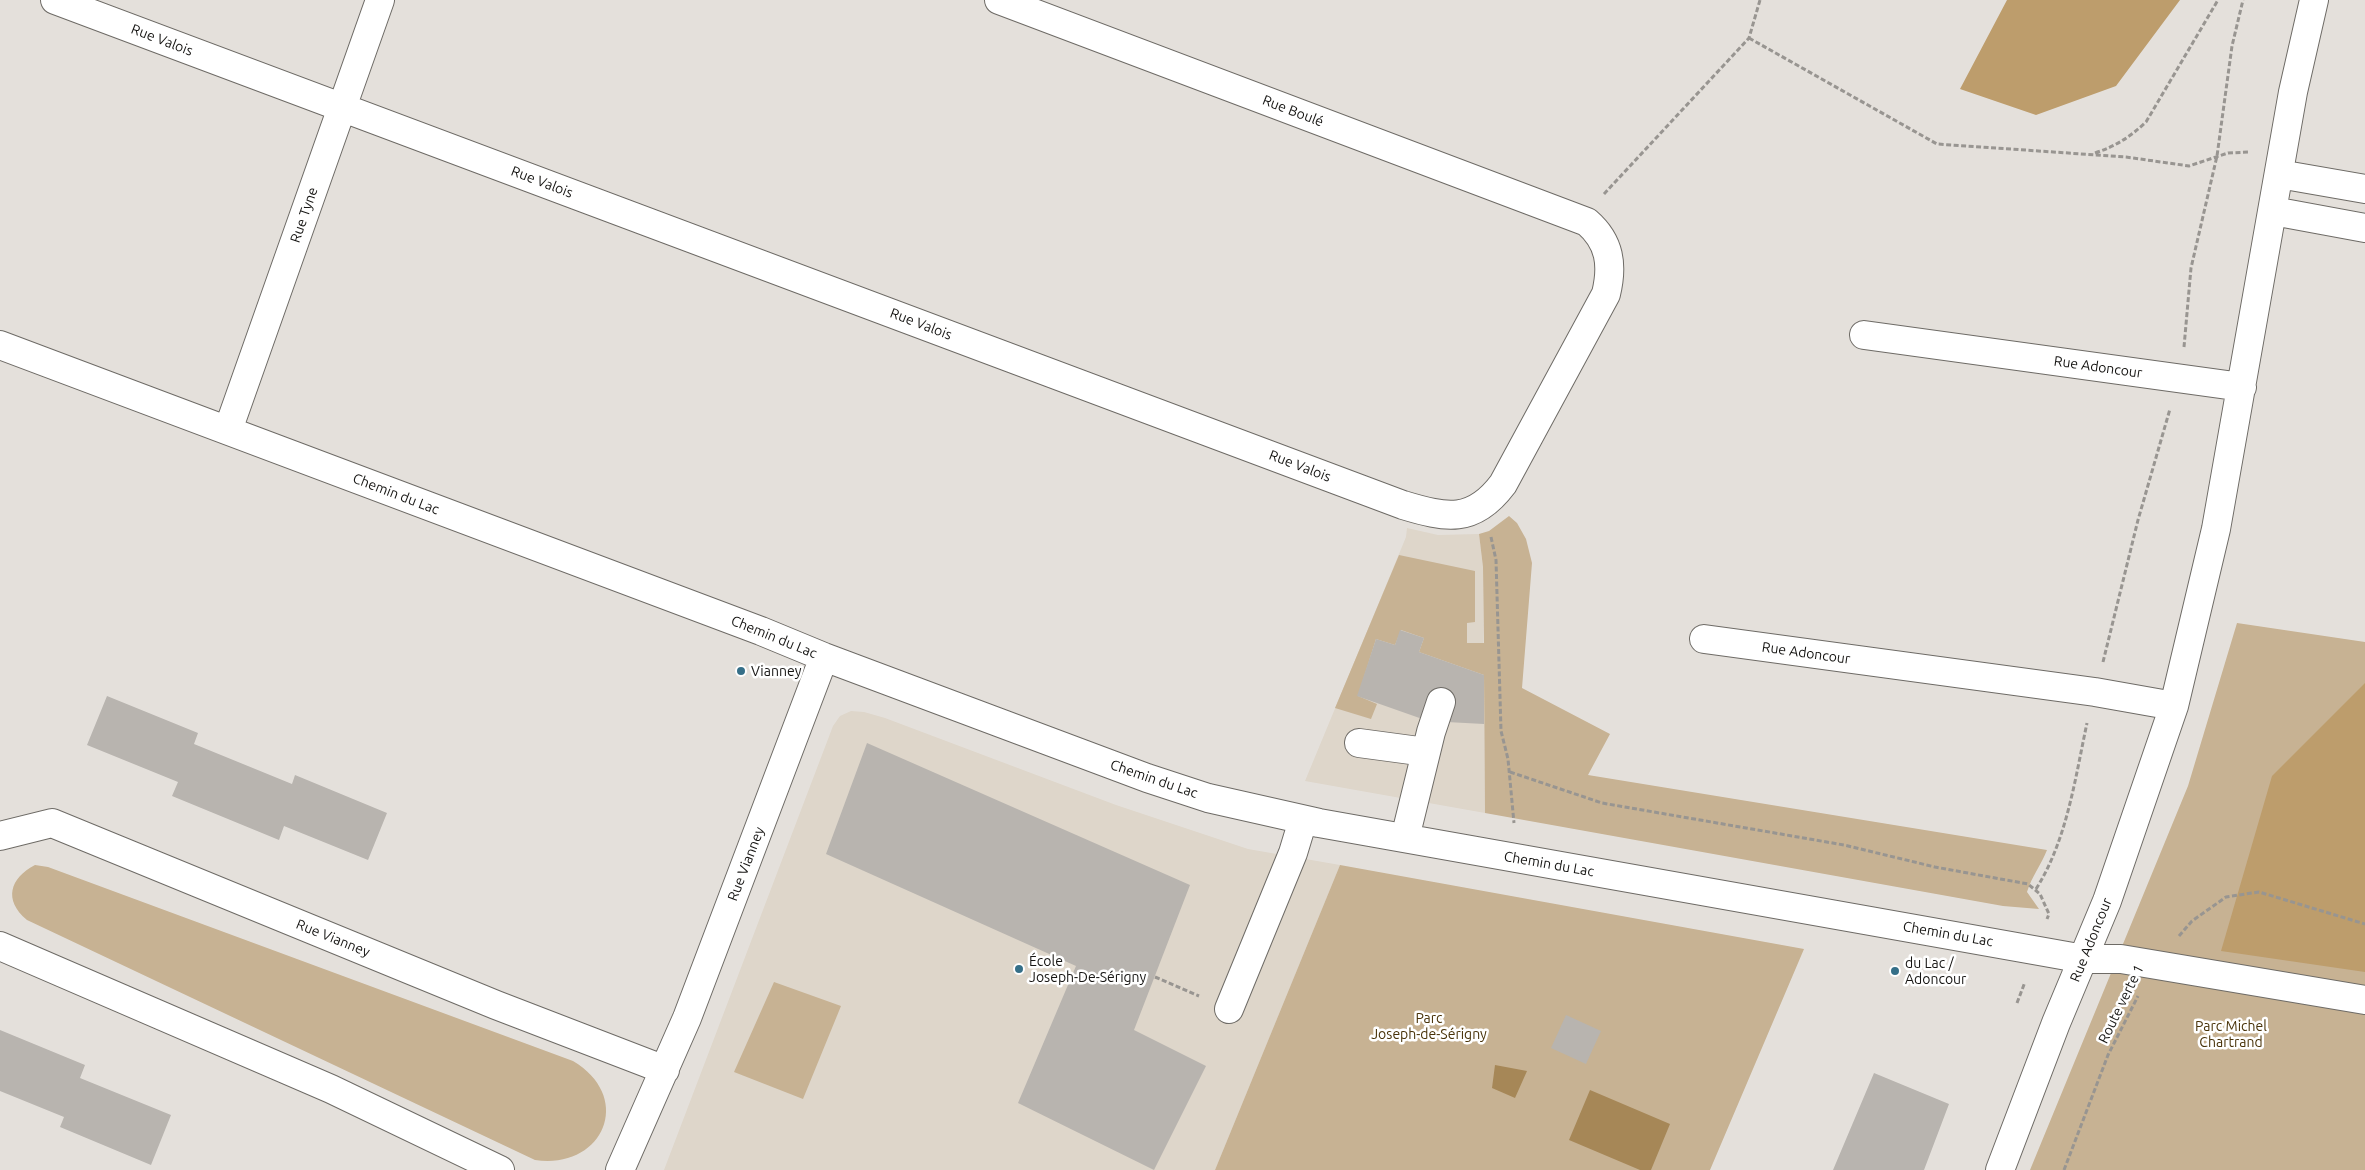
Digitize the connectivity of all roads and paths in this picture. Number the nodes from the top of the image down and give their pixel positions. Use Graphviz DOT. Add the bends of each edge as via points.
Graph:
graph roads {
  1 [pos="55,0"];
  2 [pos="380,0"];
  3 [pos="998,0"];
  4 [pos="1760,0"];
  5 [pos="2218,0"];
  6 [pos="2243,0"];
  7 [pos="2314,0"];
  8 [pos="1749,38"];
  9 [pos="342,108"];
  10 [pos="2250,152"];
  11 [pos="2092,154"];
  12 [pos="2217,156"];
  13 [pos="2279,174"];
  14 [pos="2365,190"];
  15 [pos="1593,211"];
  16 [pos="2273,211"];
  17 [pos="2365,228"];
  18 [pos="1864,336"];
  19 [pos="0,345"];
  20 [pos="2184,349"];
  21 [pos="2242,387"];
  22 [pos="2170,406"];
  23 [pos="228,430"];
  24 [pos="1489,531"];
  25 [pos="1704,639"];
  26 [pos="824,657"];
  27 [pos="2103,664"];
  28 [pos="1441,702"];
  29 [pos="2174,706"];
  30 [pos="2088,720"];
  31 [pos="1359,743"];
  32 [pos="1426,752"];
  33 [pos="1510,772"];
  34 [pos="1303,820"];
  35 [pos="1514,823"];
  36 [pos="0,836"];
  37 [pos="1405,838"];
  38 [pos="2036,889"];
  39 [pos="2049,914"];
  40 [pos="2365,924"];
  41 [pos="0,946"];
  42 [pos="2084,959"];
  43 [pos="2153,965"];
  44 [pos="1155,977"];
  45 [pos="2365,1000"];
  46 [pos="1229,1009"];
  47 [pos="665,1070"];
  48 [pos="500,1170"];
  49 [pos="620,1170"];
  50 [pos="2000,1170"];
  51 [pos="2064,1170"];
  1 -- 9 [label="street, Rue Valois"];
  2 -- 9 [label="street, Rue Tyne"];
  3 -- 15 [label="street, Rue Boulé"];
  4 -- 8 [label="path"];
  5 -- 11 [label="path" via="2146,122 2116,146"];
  6 -- 12 [label="path" via="2232,46"];
  7 -- 13 [label="street, Rue Adoncour"];
  8 -- 11 [label="path" via="1937,144"];
  8 -- 15 [label="path"];
  9 -- 15 [label="street, Rue Valois" via="1384,498 1444,515 1458,516 1475,511 1493,498 1596,315 1606,294 1610,262 1606,244 1597,231"];
  9 -- 23 [label="street, Rue Tyne"];
  10 -- 12 [label="path"];
  11 -- 12 [label="path" via="2189,166"];
  12 -- 20 [label="path" via="2191,268"];
  13 -- 14 [label="street"];
  13 -- 16 [label="street, Rue Adoncour"];
  16 -- 17 [label="street"];
  16 -- 21 [label="street, Rue Adoncour"];
  18 -- 21 [label="street, Rue Adoncour"];
  19 -- 23 [label="street, Chemin du Lac"];
  21 -- 29 [label="street, Rue Adoncour" via="2210,558"];
  22 -- 27 [label="path"];
  23 -- 26 [label="street, Chemin du Lac"];
  24 -- 33 [label="path" via="1496,560 1501,731"];
  25 -- 29 [label="street, Rue Adoncour" via="2095,692"];
  26 -- 34 [label="street, Chemin du Lac" via="1147,778 1208,798"];
  26 -- 47 [label="street, Rue Vianney"];
  28 -- 32 [label="street"];
  29 -- 42 [label="street, Rue Adoncour"];
  30 -- 38 [label="path" via="2057,846"];
  31 -- 32 [label="street"];
  32 -- 37 [label="street"];
  33 -- 35 [label="path"];
  33 -- 38 [label="path" via="1602,803 1844,846 2028,884"];
  34 -- 37 [label="street, Chemin du Lac"];
  34 -- 46 [label="street" via="1293,853"];
  36 -- 47 [label="street, Rue Vianney" via="52,823 496,1005"];
  37 -- 42 [label="street, Chemin du Lac"];
  38 -- 39 [label="path"];
  40 -- 43 [label="path, Route verte 1" via="2259,892 2226,897 2192,921"];
  41 -- 48 [label="street" via="331,1090"];
  42 -- 43 [label="street, Chemin du Lac" via="2121,958"];
  42 -- 50 [label="street, Rue Adoncour"];
  43 -- 45 [label="street, Chemin du Lac"];
  43 -- 51 [label="path, Route verte 1" via="2108,1054"];
  44 -- 46 [label="path"];
  47 -- 49 [label="street, Rue Vianney"];
}
